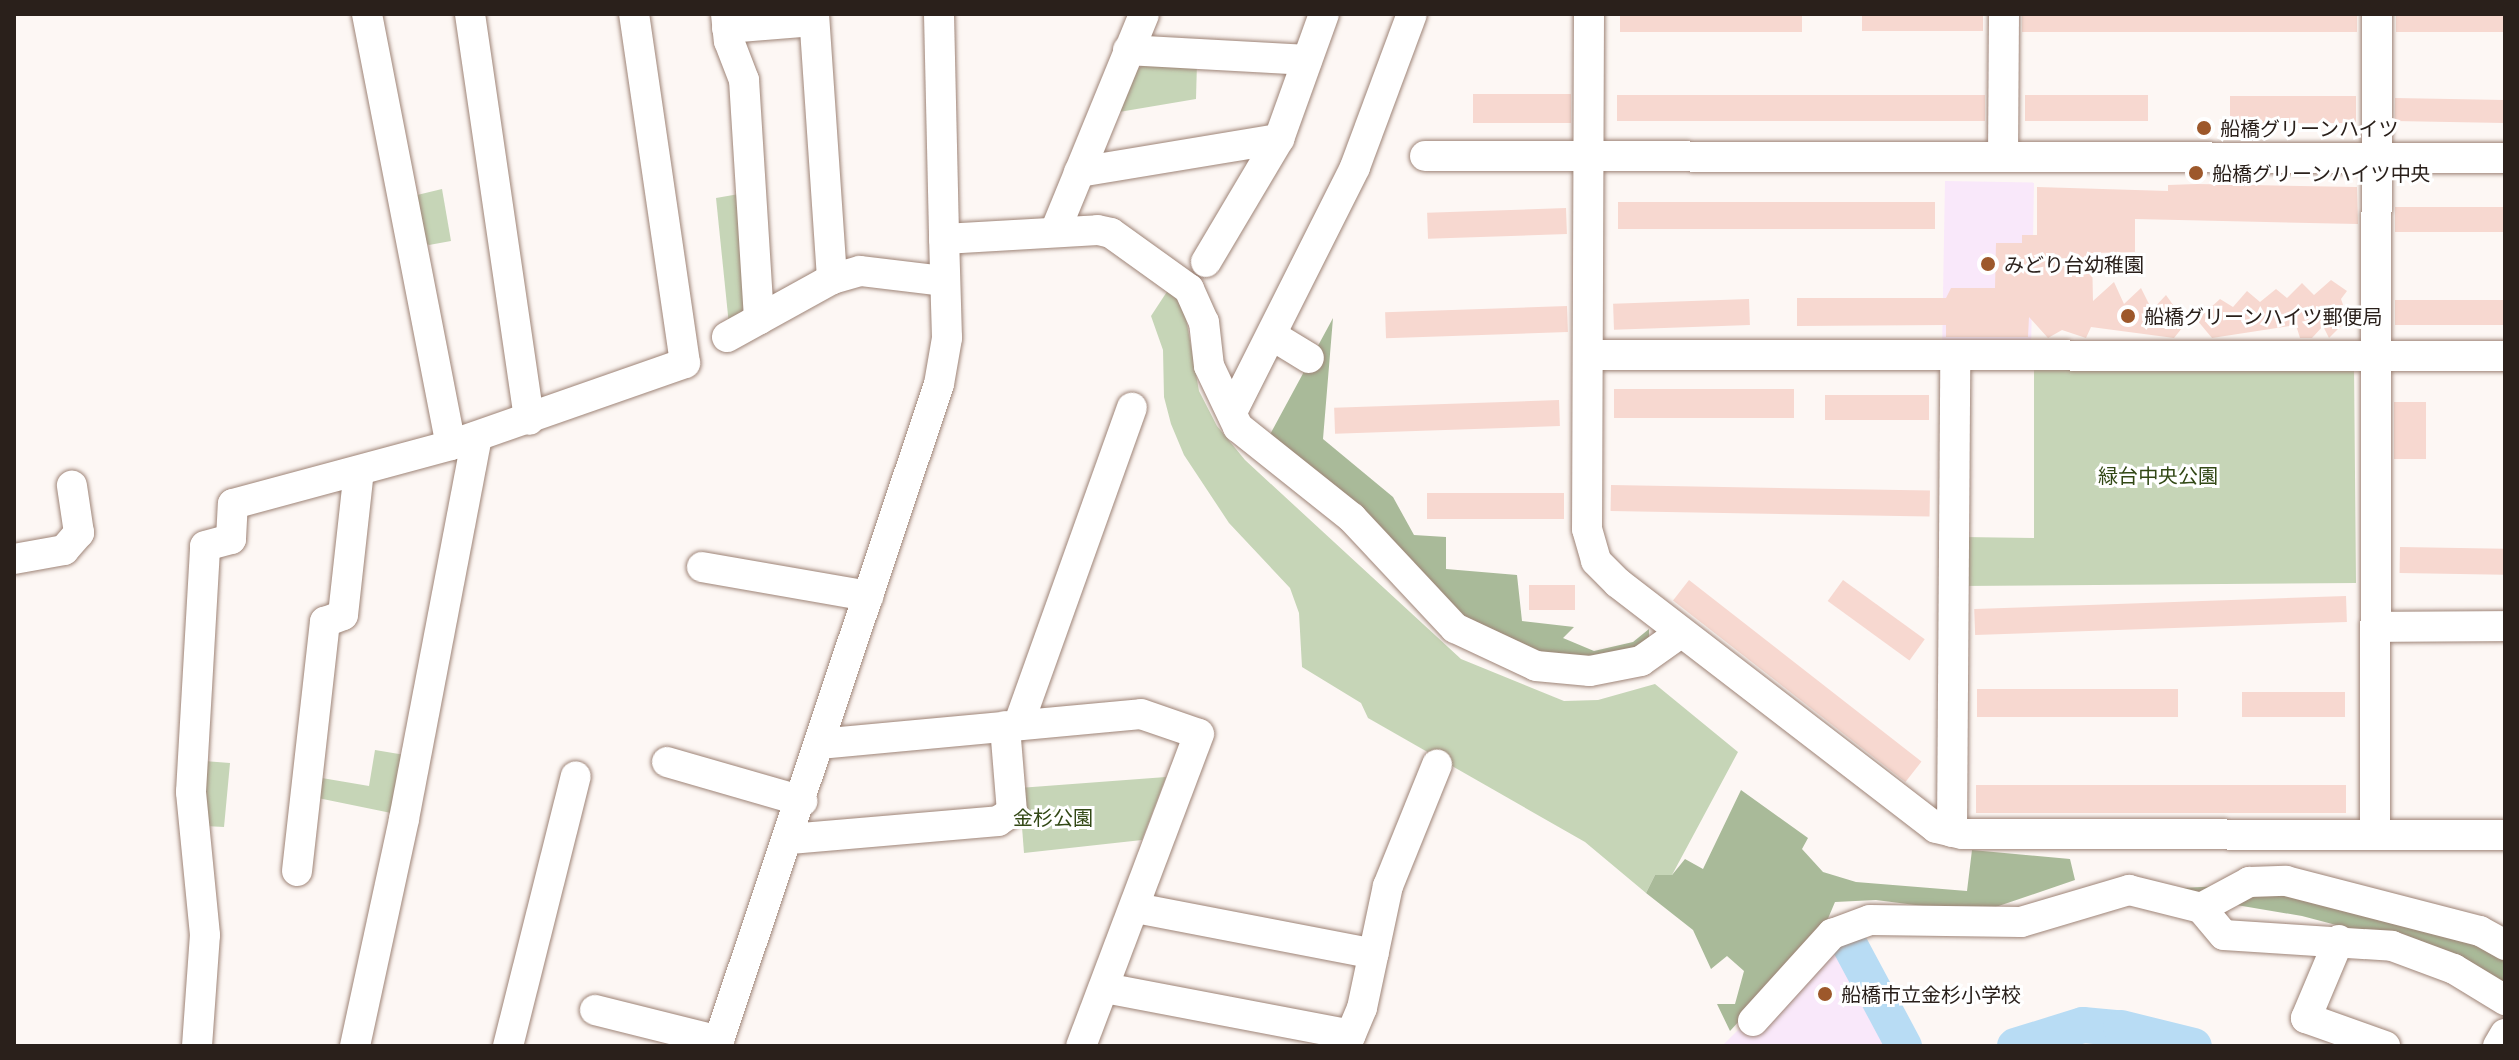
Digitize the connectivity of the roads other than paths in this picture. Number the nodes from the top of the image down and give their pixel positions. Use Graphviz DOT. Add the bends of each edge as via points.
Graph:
graph roads {
  1 [pos="367,14"];
  2 [pos="470,14"];
  3 [pos="634,14"];
  4 [pos="939,14"];
  5 [pos="1144,14"];
  6 [pos="1324,14"];
  7 [pos="1412,14"];
  8 [pos="1589,14"];
  9 [pos="2004,14"];
  10 [pos="2377,14"];
  11 [pos="814,17"];
  12 [pos="726,21"];
  13 [pos="1128,50"];
  14 [pos="1307,60"];
  15 [pos="1279,139"];
  16 [pos="1425,156"];
  17 [pos="2003,157"];
  18 [pos="1591,158"];
  19 [pos="2376,158"];
  20 [pos="2505,158"];
  21 [pos="1079,172"];
  22 [pos="1056,229"];
  23 [pos="944,239"];
  24 [pos="1206,262"];
  25 [pos="832,279"];
  26 [pos="944,281"];
  27 [pos="759,320"];
  28 [pos="1273,336"];
  29 [pos="727,337"];
  30 [pos="1589,355"];
  31 [pos="1955,355"];
  32 [pos="2376,356"];
  33 [pos="2505,356"];
  34 [pos="1309,358"];
  35 [pos="1132,408"];
  36 [pos="1232,412"];
  37 [pos="529,420"];
  38 [pos="464,441"];
  39 [pos="359,471"];
  40 [pos="72,486"];
  41 [pos="14,559"];
  42 [pos="702,567"];
  43 [pos="869,596"];
  44 [pos="2505,626"];
  45 [pos="2375,627"];
  46 [pos="1679,634"];
  47 [pos="1012,724"];
  48 [pos="819,744"];
  49 [pos="667,762"];
  50 [pos="1437,765"];
  51 [pos="576,776"];
  52 [pos="802,801"];
  53 [pos="1952,832"];
  54 [pos="2375,835"];
  55 [pos="2505,835"];
  56 [pos="790,839"];
  57 [pos="297,871"];
  58 [pos="1136,908"];
  59 [pos="2201,908"];
  60 [pos="2339,940"];
  61 [pos="2505,945"];
  62 [pos="1374,954"];
  63 [pos="1105,988"];
  64 [pos="2505,1000"];
  65 [pos="595,1010"];
  66 [pos="1753,1021"];
  67 [pos="2505,1034"];
  68 [pos="1349,1040"];
  69 [pos="718,1044"];
  70 [pos="197,1046"];
  71 [pos="355,1046"];
  72 [pos="508,1046"];
  73 [pos="1081,1046"];
  74 [pos="2385,1046"];
  75 [pos="2498,1046"];
  1 -- 38 [label="street"];
  2 -- 37 [label="street"];
  3 -- 37 [label="street" via="685,363"];
  4 -- 23 [label="street"];
  5 -- 13 [label="street"];
  6 -- 14 [label="street"];
  7 -- 28 [label="street" via="1355,167"];
  8 -- 18 [label="street"];
  9 -- 17 [label="street"];
  10 -- 19 [label="street"];
  11 -- 12 [label="street"];
  11 -- 25 [label="street"];
  12 -- 27 [label="street" via="744,80"];
  13 -- 14 [label="street"];
  13 -- 21 [label="street"];
  14 -- 15 [label="street"];
  15 -- 21 [label="street"];
  15 -- 24 [label="street"];
  16 -- 18 [label="street"];
  17 -- 18 [label="street"];
  17 -- 19 [label="street"];
  18 -- 30 [label="street"];
  19 -- 20 [label="street"];
  19 -- 32 [label="street"];
  21 -- 22 [label="street"];
  22 -- 23 [label="street"];
  22 -- 36 [label="street" via="1111,233 1189,289 1204,322 1209,366"];
  23 -- 26 [label="street"];
  25 -- 26 [label="street" via="860,271"];
  25 -- 27 [label="street"];
  26 -- 43 [label="street" via="947,338 939,384"];
  27 -- 29 [label="street"];
  28 -- 34 [label="street"];
  28 -- 36 [label="street"];
  30 -- 31 [label="street"];
  30 -- 46 [label="street" via="1591,548 1618,583"];
  31 -- 32 [label="street"];
  31 -- 53 [label="street"];
  32 -- 33 [label="street"];
  32 -- 45 [label="street"];
  35 -- 47 [label="street"];
  36 -- 46 [label="street" via="1238,427 1352,518 1455,628 1497,649 1536,666 1590,671 1641,661"];
  37 -- 38 [label="street"];
  38 -- 39 [label="street"];
  38 -- 71 [label="street" via="404,819"];
  39 -- 57 [label="street" via="343,615 325,622"];
  39 -- 70 [label="street" via="233,504 231,539 205,546 191,792 205,935"];
  40 -- 41 [label="street" via="79,533 64,550"];
  42 -- 43 [label="street"];
  43 -- 48 [label="street"];
  44 -- 45 [label="street"];
  45 -- 54 [label="street"];
  46 -- 53 [label="street" via="1921,818"];
  47 -- 48 [label="street"];
  47 -- 56 [label="street" via="1012,812 998,821"];
  47 -- 58 [label="street" via="1141,714 1199,734"];
  48 -- 52 [label="street"];
  49 -- 52 [label="street"];
  50 -- 62 [label="street" via="1388,886"];
  51 -- 72 [label="street"];
  52 -- 56 [label="street"];
  53 -- 54 [label="street"];
  54 -- 55 [label="street"];
  56 -- 69 [label="street"];
  58 -- 62 [label="street"];
  58 -- 63 [label="street"];
  59 -- 60 [label="street" via="2224,935"];
  59 -- 61 [label="street" via="2249,882 2286,881 2480,931"];
  59 -- 66 [label="street" via="2129,890 2021,922 1870,920 1832,934"];
  60 -- 64 [label="street" via="2404,951 2454,969"];
  60 -- 74 [label="street" via="2306,1018"];
  62 -- 68 [label="street"];
  63 -- 68 [label="street"];
  63 -- 73 [label="street"];
  65 -- 69 [label="street"];
  67 -- 75 [label="street"];
}
